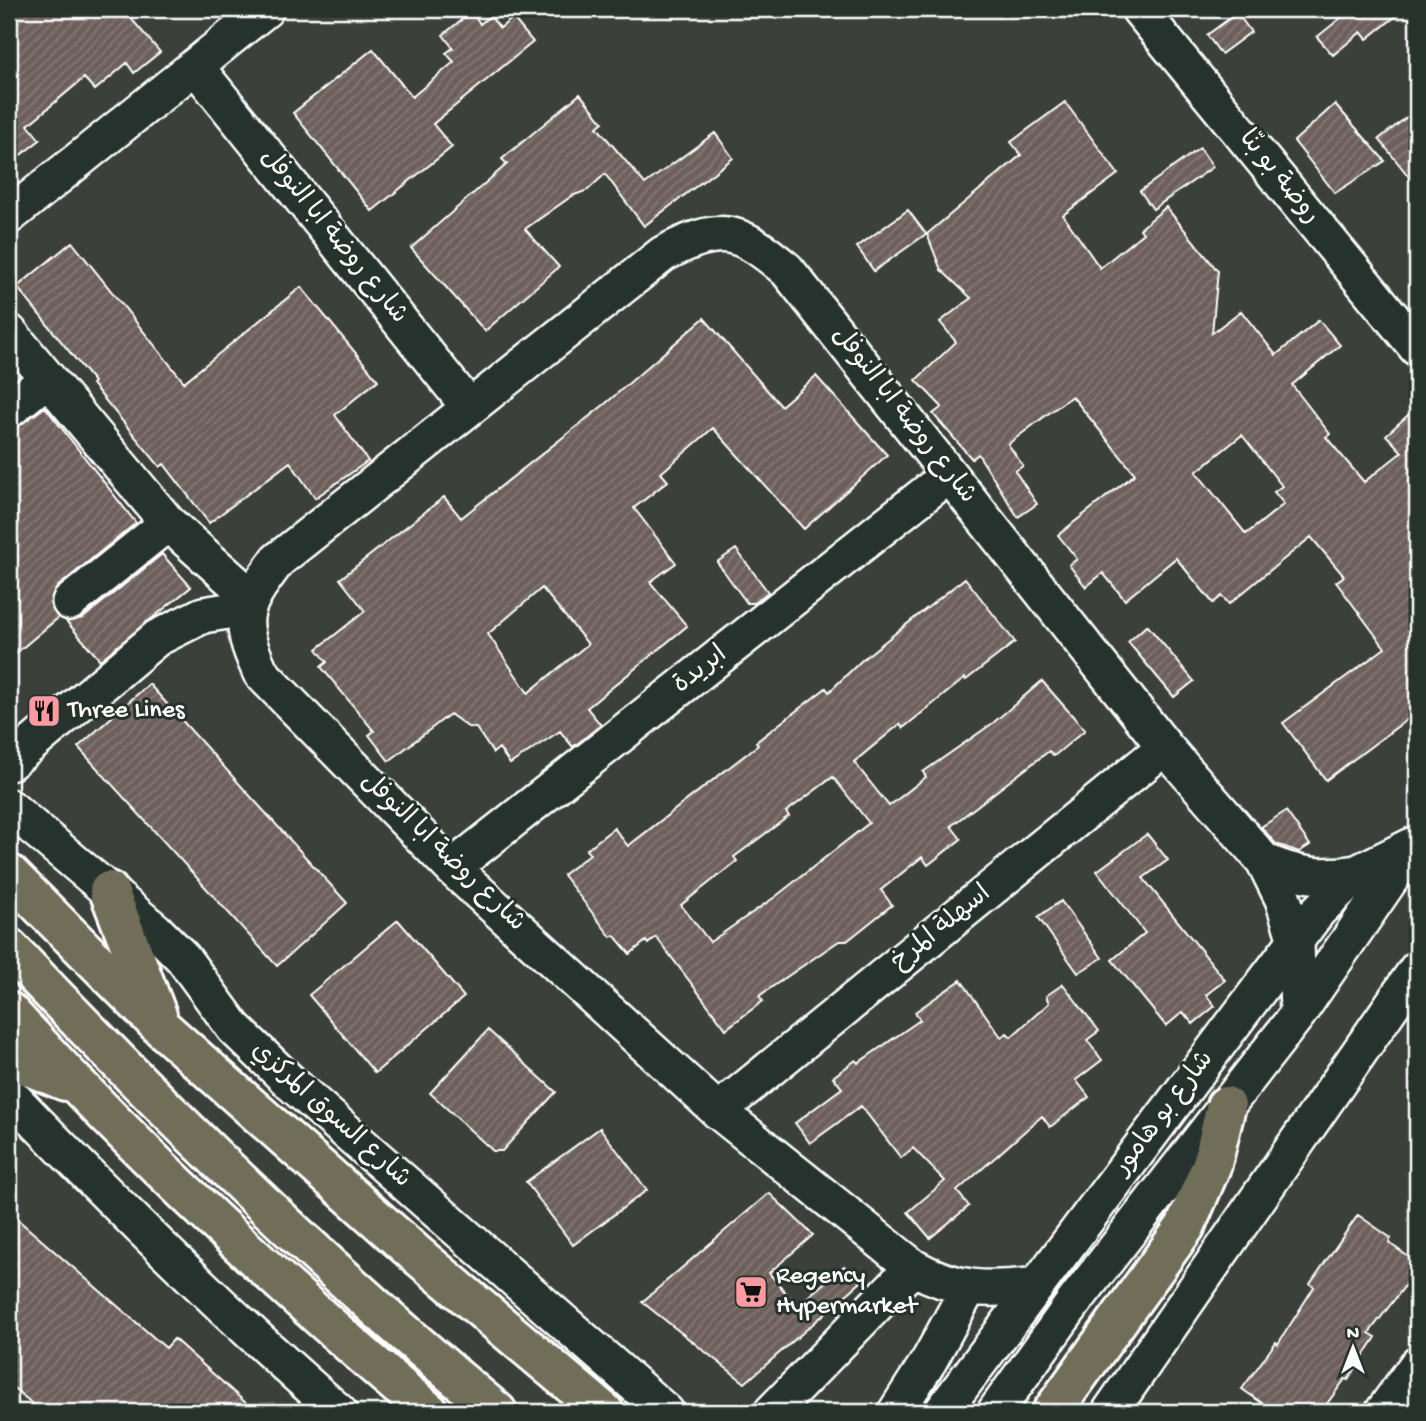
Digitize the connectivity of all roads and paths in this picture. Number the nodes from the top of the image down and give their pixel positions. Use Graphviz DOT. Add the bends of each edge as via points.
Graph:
graph roads {
  1 [pos="266,9"];
  2 [pos="1139,9"];
  3 [pos="196,66"];
  4 [pos="9,216"];
  5 [pos="9,332"];
  6 [pos="1417,348"];
  7 [pos="47,379"];
  8 [pos="469,407"];
  9 [pos="9,410"];
  10 [pos="949,475"];
  11 [pos="168,523"];
  12 [pos="71,602"];
  13 [pos="248,602"];
  14 [pos="1165,747"];
  15 [pos="9,763"];
  16 [pos="9,807"];
  17 [pos="1415,843"];
  18 [pos="1264,861"];
  19 [pos="452,868"];
  20 [pos="1357,873"];
  21 [pos="9,874"];
  22 [pos="109,891"];
  23 [pos="1296,941"];
  24 [pos="9,948"];
  25 [pos="1417,969"];
  26 [pos="9,1012"];
  27 [pos="1298,1014"];
  28 [pos="161,1027"];
  29 [pos="9,1058"];
  30 [pos="76,1085"];
  31 [pos="9,1094"];
  32 [pos="1226,1106"];
  33 [pos="718,1111"];
  34 [pos="913,1266"];
  35 [pos="1036,1285"];
  36 [pos="968,1289"];
  37 [pos="998,1335"];
  38 [pos="1417,1365"];
  39 [pos="339,1412"];
  40 [pos="429,1412"];
  41 [pos="497,1412"];
  42 [pos="604,1412"];
  43 [pos="666,1412"];
  44 [pos="772,1412"];
  45 [pos="896,1412"];
  46 [pos="942,1412"];
  47 [pos="995,1412"];
  48 [pos="1052,1412"];
  49 [pos="1110,1412"];
  50 [pos="1382,1412"];
  1 -- 3 [label="street"];
  2 -- 6 [label="street, روضة بو بنّا"];
  3 -- 4 [label="street"];
  3 -- 8 [label="street, شارع روضة ابا النوفل"];
  5 -- 7 [label="street"];
  7 -- 9 [label="street"];
  7 -- 11 [label="street"];
  8 -- 10 [label="street, شارع روضة ابا النوفل" via="663,254 696,237 730,233 760,247 787,270"];
  8 -- 13 [label="street, شارع روضة ابا النوفل" via="278,560"];
  10 -- 14 [label="street, شارع روضة ابا النوفل"];
  10 -- 19 [label="street, ابريدة"];
  11 -- 12 [label="street"];
  11 -- 13 [label="street"];
  13 -- 15 [label="street" via="203,615 157,638"];
  13 -- 19 [label="street, شارع روضة ابا النوفل" via="247,642 261,673"];
  14 -- 18 [label="street, شارع روضة ابا النوفل"];
  14 -- 33 [label="street, اسهلة المرخ"];
  16 -- 22 [label="street, شارع السوق المركزي"];
  17 -- 20 [label="street, شارع بو هامور"];
  17 -- 27 [label="street, شارع بو هامور"];
  18 -- 20 [label="street" via="1309,876"];
  18 -- 23 [label="street, شارع روضة ابا النوفل" via="1283,899"];
  19 -- 33 [label="street, شارع روضة ابا النوفل"];
  20 -- 23 [label="street, شارع بو هامور" via="1318,911"];
  21 -- 28 [label="main road, شارع السوق المركزي"];
  22 -- 28 [label="main road"];
  22 -- 43 [label="street, شارع السوق المركزي" via="174,949 233,1028 291,1083"];
  23 -- 27 [label="street, شارع روضة ابا النوفل"];
  23 -- 35 [label="street, شارع بو هامور"];
  24 -- 41 [label="main road" via="119,1064 326,1264"];
  25 -- 49 [label="street"];
  26 -- 30 [label="main road"];
  27 -- 32 [label="street, شارع بو هامور"];
  28 -- 42 [label="main road, شارع السوق المركزي" via="416,1254"];
  29 -- 30 [label="main road"];
  30 -- 40 [label="main road" via="287,1290"];
  31 -- 39 [label="street" via="107,1196"];
  32 -- 47 [label="street, شارع بو هامور"];
  32 -- 48 [label="main road" via="1212,1164 1185,1227"];
  33 -- 34 [label="street, شارع روضة ابا النوفل"];
  34 -- 36 [label="street, شارع روضة ابا النوفل" via="936,1280"];
  34 -- 44 [label="street"];
  35 -- 36 [label="street, شارع روضة ابا النوفل"];
  35 -- 37 [label="street, شارع بو هامور"];
  36 -- 37 [label="street" via="987,1309"];
  36 -- 45 [label="street"];
  37 -- 46 [label="street, شارع بو هامور"];
  38 -- 50 [label="street"];
}
